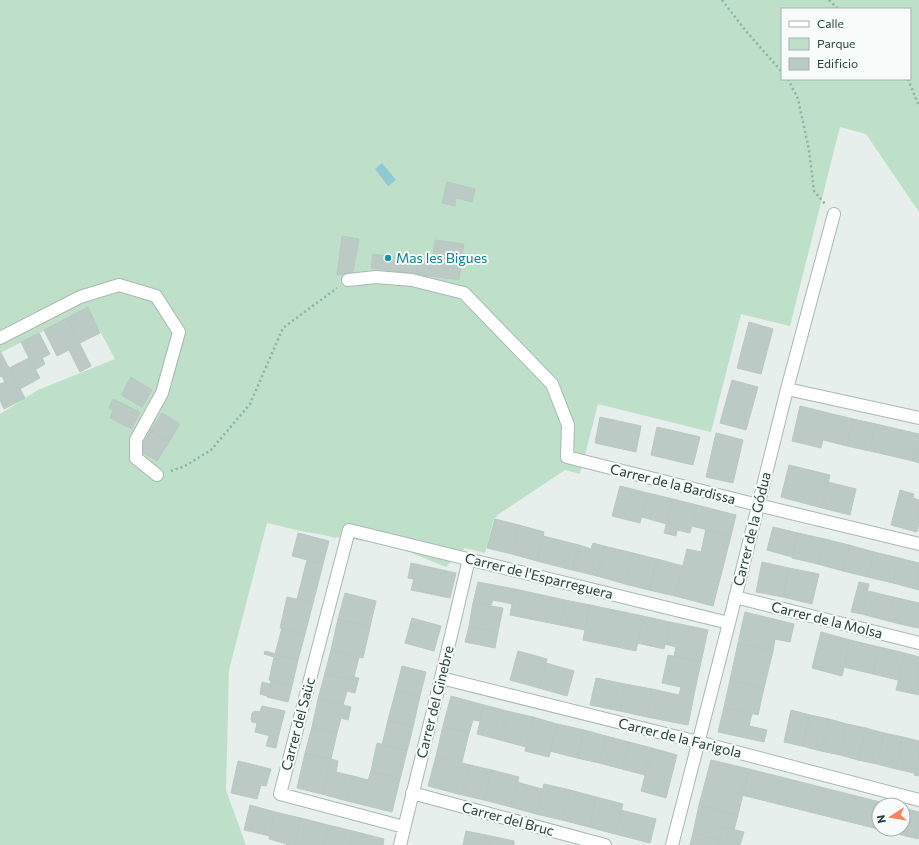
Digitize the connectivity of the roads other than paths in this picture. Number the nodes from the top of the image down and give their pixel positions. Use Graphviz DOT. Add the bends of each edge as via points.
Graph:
graph roads {
  1 [pos="834,214"];
  2 [pos="348,280"];
  3 [pos="0,338"];
  4 [pos="787,389"];
  5 [pos="919,418"];
  6 [pos="157,475"];
  7 [pos="758,505"];
  8 [pos="349,530"];
  9 [pos="919,544"];
  10 [pos="469,559"];
  11 [pos="735,597"];
  12 [pos="729,623"];
  13 [pos="919,643"];
  14 [pos="441,678"];
  15 [pos="698,742"];
  16 [pos="412,793"];
  17 [pos="919,800"];
  18 [pos="404,827"];
  19 [pos="400,845"];
  20 [pos="605,845"];
  21 [pos="672,845"];
  1 -- 4 [label="street, Carrer de la Gódua"];
  2 -- 7 [label="street, Carrer de la Bardissa" via="376,277 412,280 464,293 552,384 568,425 567,457"];
  3 -- 6 [label="street" via="80,297 119,285 156,296 179,332 162,393 136,440 136,458"];
  4 -- 5 [label="street"];
  4 -- 7 [label="street, Carrer de la Gódua"];
  7 -- 9 [label="street, Carrer de la Bardissa"];
  7 -- 11 [label="street, Carrer de la Gódua"];
  8 -- 10 [label="street, Carrer de l'Esparreguera"];
  8 -- 18 [label="street, Carrer del Saüc" via="280,794"];
  10 -- 12 [label="street, Carrer de l'Esparreguera"];
  10 -- 14 [label="street, Carrer del Ginebre"];
  11 -- 12 [label="street, Carrer de la Gódua"];
  11 -- 13 [label="street, Carrer de la Molsa"];
  12 -- 15 [label="street, Carrer de la Gódua"];
  14 -- 15 [label="street, Carrer de la Farigola"];
  14 -- 16 [label="street, Carrer del Ginebre"];
  15 -- 17 [label="street, Carrer de la Farigola"];
  15 -- 21 [label="street, Carrer de la Gódua"];
  16 -- 18 [label="street, Carrer del Ginebre"];
  16 -- 20 [label="street, Carrer del Bruc"];
  18 -- 19 [label="street, Carrer del Ginebre"];
}
